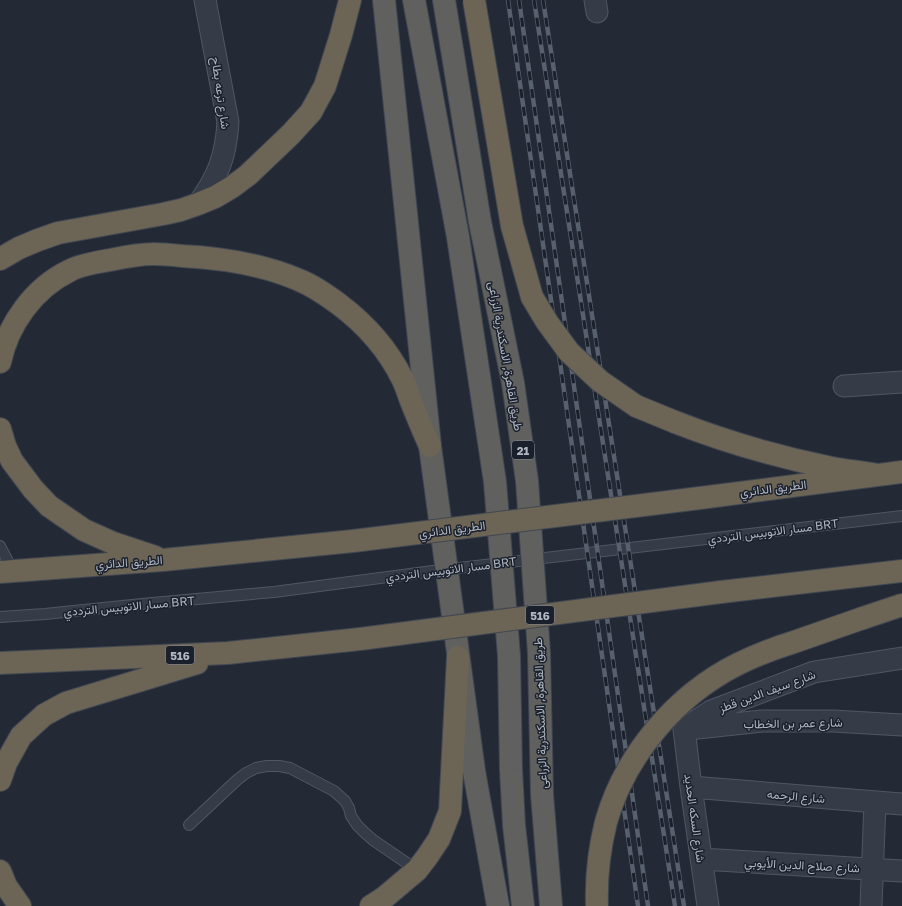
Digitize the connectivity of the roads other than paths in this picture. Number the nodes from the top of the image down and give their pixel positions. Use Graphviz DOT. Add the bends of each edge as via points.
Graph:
graph roads {
  1 [pos="206,0"];
  2 [pos="350,0"];
  3 [pos="384,0"];
  4 [pos="414,0"];
  5 [pos="444,0"];
  6 [pos="474,0"];
  7 [pos="198,204"];
  8 [pos="0,259"];
  9 [pos="0,362"];
  10 [pos="902,382"];
  11 [pos="844,386"];
  12 [pos="0,429"];
  13 [pos="430,446"];
  14 [pos="902,472"];
  15 [pos="877,475"];
  16 [pos="902,516"];
  17 [pos="0,546"];
  18 [pos="163,560"];
  19 [pos="902,571"];
  20 [pos="6,572"];
  21 [pos="902,606"];
  22 [pos="0,617"];
  23 [pos="228,653"];
  24 [pos="458,657"];
  25 [pos="902,658"];
  26 [pos="0,663"];
  27 [pos="902,726"];
  28 [pos="684,729"];
  29 [pos="0,780"];
  30 [pos="690,787"];
  31 [pos="875,802"];
  32 [pos="902,804"];
  33 [pos="189,825"];
  34 [pos="701,859"];
  35 [pos="872,869"];
  36 [pos="417,870"];
  37 [pos="0,871"];
  38 [pos="902,871"];
  39 [pos="20,906"];
  40 [pos="371,906"];
  41 [pos="498,906"];
  42 [pos="523,906"];
  43 [pos="551,906"];
  44 [pos="597,906"];
  45 [pos="708,906"];
  46 [pos="871,906"];
  1 -- 7 [label="street, شارع ترعه بطاح" via="228,122 220,166 211,186"];
  2 -- 7 [label="highway" via="326,86 311,112 248,175 215,197"];
  3 -- 13 [label="highway"];
  4 -- 42 [label="highway" via="458,237 495,482 509,656 514,825"];
  5 -- 43 [label="highway, طريق القاهرة, الاسكندرية الزراعى / 21" via="480,222 513,383 527,481 539,653 542,794"];
  6 -- 15 [label="highway, bridge" via="512,226 532,297 546,322 569,352 600,381 636,406 675,422 742,446 833,468"];
  7 -- 8 [label="highway" via="163,214 58,233 19,248"];
  9 -- 13 [label="highway" via="16,321 27,305 54,279 70,270 98,262 154,254 222,259 249,264 300,280 341,305 359,321 390,357 402,378"];
  10 -- 11 [label="street"];
  12 -- 18 [label="highway" via="12,461 49,506 84,530"];
  13 -- 24 [label="highway"];
  14 -- 15 [label="highway, الطريق الدائري"];
  15 -- 18 [label="highway, الطريق الدائري, bridge" via="353,541"];
  16 -- 22 [label="lane, مسار الاتوبيس الترددي BRT" via="274,592"];
  17 -- 20 [label="lane"];
  18 -- 20 [label="highway, الطريق الدائري"];
  19 -- 23 [label="highway, 516, bridge" via="360,639"];
  21 -- 44 [label="highway, bridge" via="757,655 717,676 681,703 649,738 614,799 601,844"];
  23 -- 26 [label="highway, 516"];
  23 -- 29 [label="highway" via="66,703 44,715 21,736"];
  24 -- 36 [label="highway" via="450,811 440,838"];
  24 -- 41 [label="highway" via="474,771"];
  25 -- 28 [label="street, شارع سيف الدين قطز" via="814,672 711,712"];
  27 -- 28 [label="street, شارع عمر بن الخطاب" via="833,721 762,721"];
  28 -- 30 [label="street, شارع السكه الحديد"];
  30 -- 31 [label="street, شارع الرحمه"];
  30 -- 34 [label="street, شارع السكه الحديد"];
  31 -- 32 [label="street, شارع الرحمه"];
  31 -- 35 [label="street"];
  33 -- 36 [label="lane" via="246,773 267,766 290,768 334,791 345,801 351,816 364,832"];
  34 -- 35 [label="street, شارع صلاح الدين الأيوبي"];
  34 -- 45 [label="street, شارع السكه الحديد"];
  35 -- 38 [label="street, شارع صلاح الدين الأيوبي"];
  35 -- 46 [label="street"];
  36 -- 40 [label="highway"];
  37 -- 39 [label="highway" via="6,886"];
}
